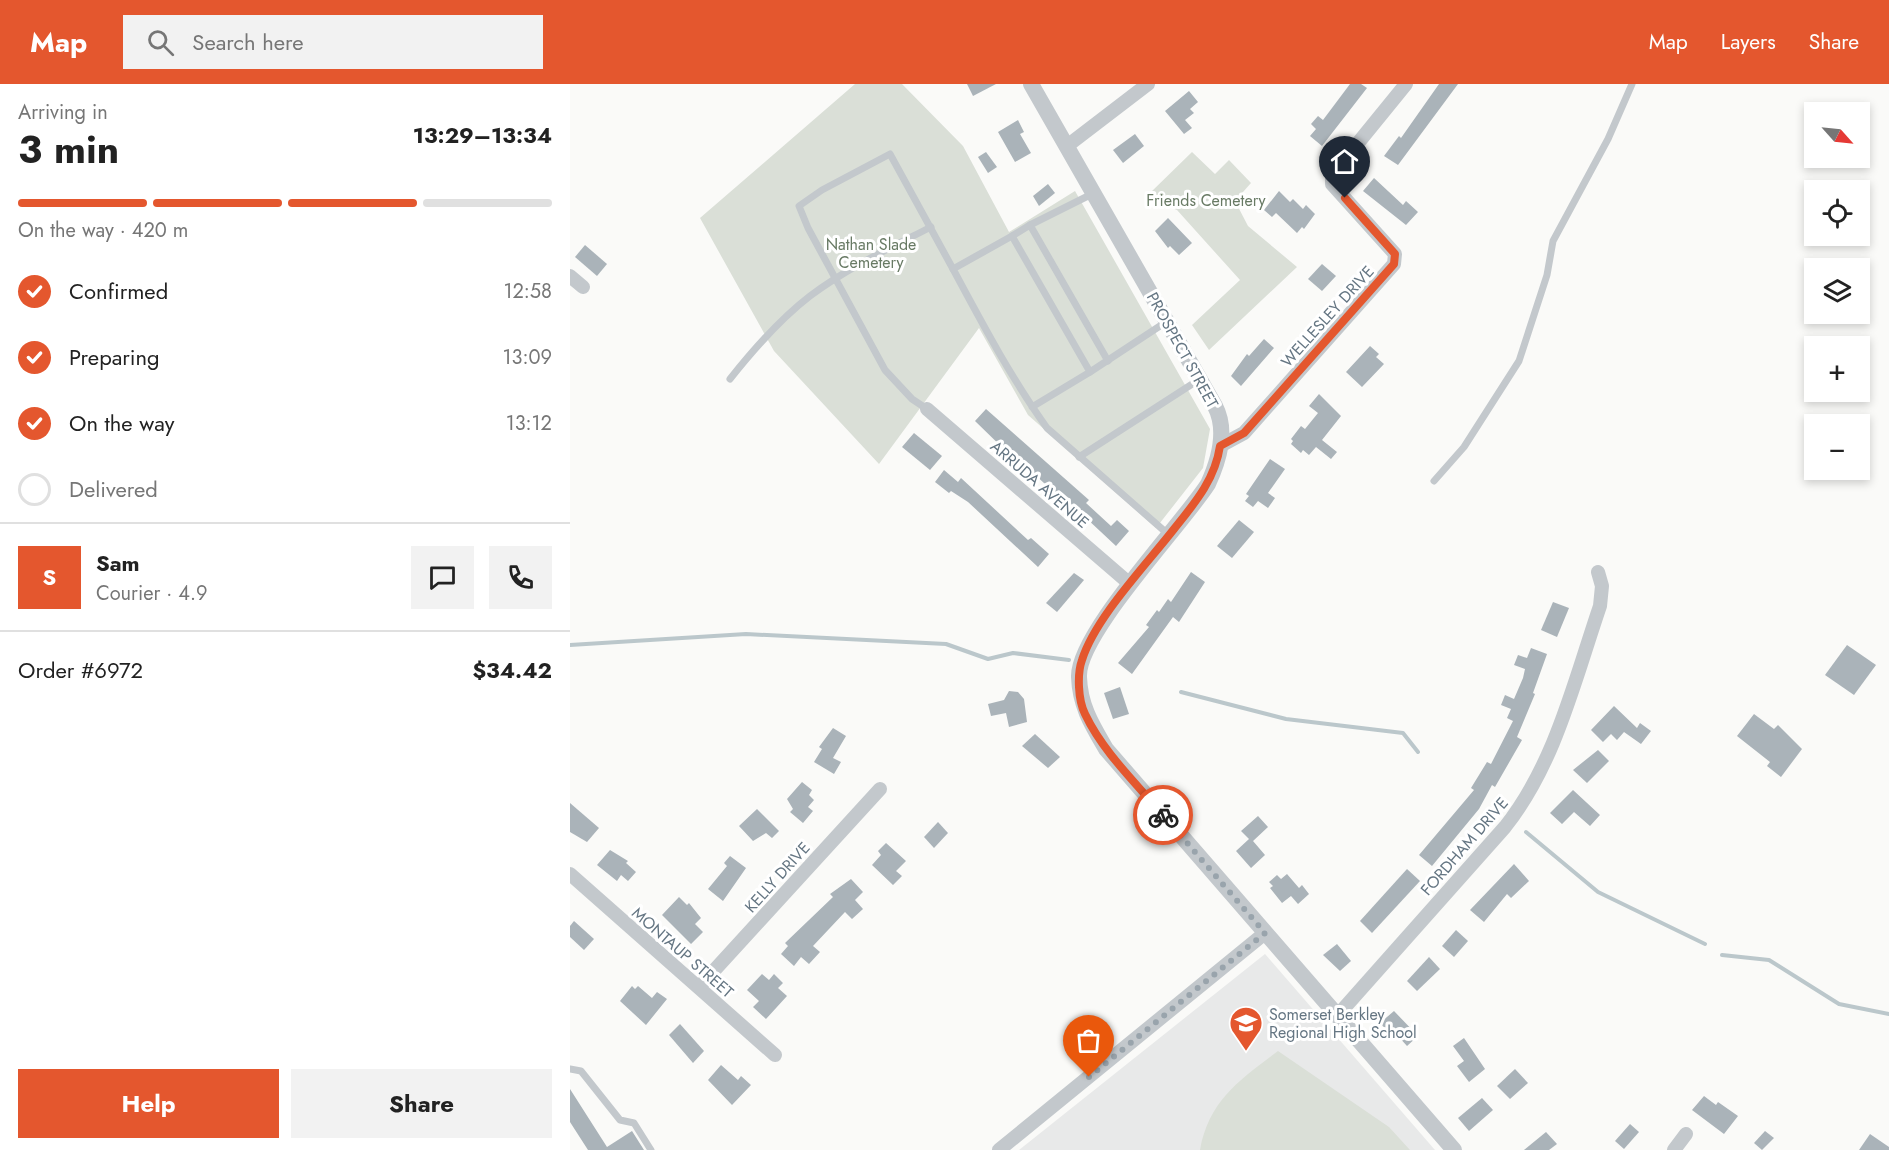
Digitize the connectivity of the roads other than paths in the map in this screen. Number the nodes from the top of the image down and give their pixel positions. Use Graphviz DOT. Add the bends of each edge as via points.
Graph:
graph roads {
  1 [pos="1031,84"];
  2 [pos="1148,84"];
  3 [pos="1406,84"];
  4 [pos="1632,84"];
  5 [pos="1067,146"];
  6 [pos="1094,193"];
  7 [pos="1030,225"];
  8 [pos="931,227"];
  9 [pos="1012,236"];
  10 [pos="953,268"];
  11 [pos="570,276"];
  12 [pos="836,278"];
  13 [pos="583,287"];
  14 [pos="1168,321"];
  15 [pos="1108,361"];
  16 [pos="1090,372"];
  17 [pos="729,379"];
  18 [pos="1200,379"];
  19 [pos="1032,407"];
  20 [pos="927,409"];
  21 [pos="1220,446"];
  22 [pos="1079,457"];
  23 [pos="1434,481"];
  24 [pos="1170,535"];
  25 [pos="1598,572"];
  26 [pos="1130,584"];
  27 [pos="880,789"];
  28 [pos="570,874"];
  29 [pos="1265,933"];
  30 [pos="699,987"];
  31 [pos="1338,1015"];
  32 [pos="775,1055"];
  33 [pos="570,1069"];
  34 [pos="1686,1134"];
  35 [pos="651,1150"];
  36 [pos="999,1150"];
  37 [pos="1454,1150"];
  38 [pos="1674,1150"];
  1 -- 5 [label="street, PROSPECT STREET"];
  2 -- 5 [label="street"];
  3 -- 21 [label="street, WELLESLEY DRIVE" via="1332,175 1332,184 1395,254 1394,264 1244,433"];
  4 -- 23 [label="lane" via="1612,131 1553,241 1547,275 1519,361 1464,447"];
  5 -- 6 [label="street, PROSPECT STREET"];
  6 -- 7 [label="lane"];
  6 -- 14 [label="street, PROSPECT STREET"];
  7 -- 9 [label="lane"];
  7 -- 15 [label="lane"];
  8 -- 10 [label="lane"];
  8 -- 12 [label="lane"];
  8 -- 12 [label="lane" via="894,159 886,154 799,206"];
  9 -- 10 [label="lane"];
  9 -- 16 [label="lane"];
  10 -- 19 [label="lane"];
  11 -- 13 [label="street"];
  12 -- 17 [label="lane" via="809,297"];
  12 -- 20 [label="lane" via="894,382"];
  14 -- 15 [label="lane"];
  14 -- 18 [label="street, PROSPECT STREET"];
  15 -- 16 [label="lane"];
  16 -- 19 [label="lane"];
  18 -- 21 [label="street, PROSPECT STREET" via="1217,410"];
  18 -- 22 [label="lane"];
  19 -- 22 [label="lane" via="1047,428"];
  20 -- 26 [label="street, ARRUDA AVENUE"];
  21 -- 24 [label="street, PROSPECT STREET" via="1208,484"];
  22 -- 24 [label="lane"];
  24 -- 26 [label="street, PROSPECT STREET"];
  25 -- 31 [label="street, FORDHAM DRIVE" via="1602,585 1600,606 1558,730 1533,786 1505,827"];
  26 -- 29 [label="street, PROSPECT STREET" via="1088,644 1081,661 1084,712 1106,749"];
  27 -- 30 [label="street, KELLY DRIVE"];
  28 -- 30 [label="street, MONTAUP STREET"];
  29 -- 31 [label="street, PROSPECT STREET"];
  29 -- 36 [label="street"];
  30 -- 32 [label="street, MONTAUP STREET"];
  31 -- 37 [label="street, PROSPECT STREET"];
  33 -- 35 [label="lane" via="581,1071 620,1120 634,1123"];
  34 -- 38 [label="street"];
}
